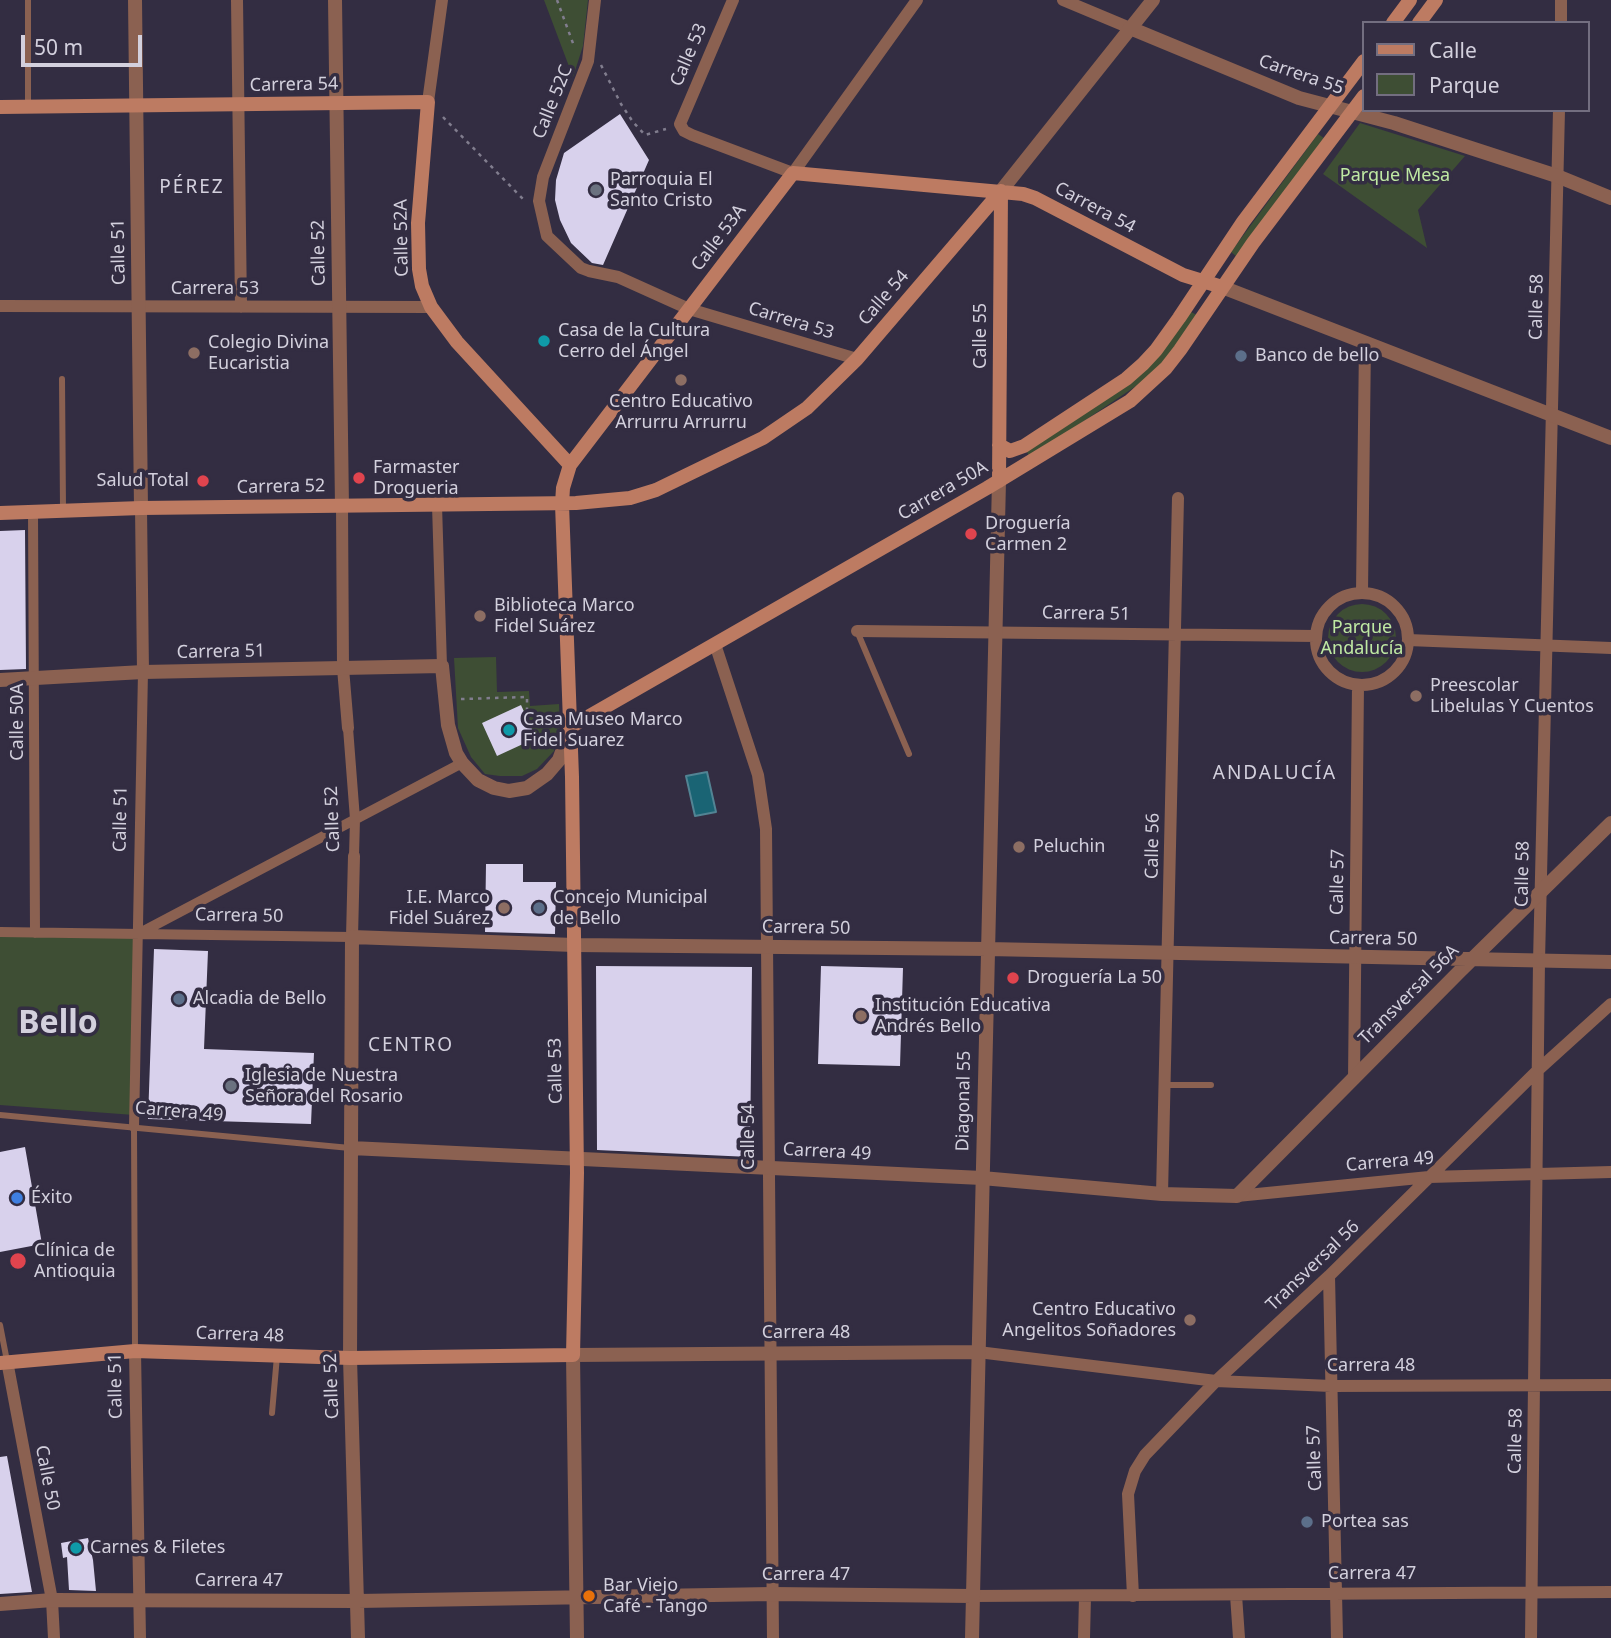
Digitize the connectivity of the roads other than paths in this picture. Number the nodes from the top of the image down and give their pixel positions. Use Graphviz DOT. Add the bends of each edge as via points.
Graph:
graph roads {
  1 [pos="28,0"];
  2 [pos="135,0"];
  3 [pos="237,0"];
  4 [pos="335,0"];
  5 [pos="442,0"];
  6 [pos="595,0"];
  7 [pos="733,0"];
  8 [pos="917,0"];
  9 [pos="1063,0"];
  10 [pos="1153,0"];
  11 [pos="1410,0"];
  12 [pos="1436,0"];
  13 [pos="1561,0"];
  14 [pos="1394,21"];
  15 [pos="1420,21"];
  16 [pos="1561,21"];
  17 [pos="1130,28"];
  18 [pos="1362,64"];
  19 [pos="1362,99"];
  20 [pos="428,102"];
  21 [pos="337,103"];
  22 [pos="239,104"];
  23 [pos="136,106"];
  24 [pos="0,107"];
  25 [pos="28,107"];
  26 [pos="1330,107"];
  27 [pos="1352,112"];
  28 [pos="1559,112"];
  29 [pos="680,124"];
  30 [pos="793,173"];
  31 [pos="1557,177"];
  32 [pos="1001,191"];
  33 [pos="1611,198"];
  34 [pos="541,216"];
  35 [pos="1203,281"];
  36 [pos="1222,287"];
  37 [pos="0,306"];
  38 [pos="139,307"];
  39 [pos="241,307"];
  40 [pos="339,307"];
  41 [pos="431,307"];
  42 [pos="689,309"];
  43 [pos="1365,342"];
  44 [pos="857,359"];
  45 [pos="62,379"];
  46 [pos="1552,416"];
  47 [pos="1611,438"];
  48 [pos="999,444"];
  49 [pos="570,465"];
  50 [pos="999,481"];
  51 [pos="1178,498"];
  52 [pos="562,504"];
  53 [pos="437,505"];
  54 [pos="342,506"];
  55 [pos="141,508"];
  56 [pos="63,511"];
  57 [pos="33,512"];
  58 [pos="0,513"];
  59 [pos="1362,592"];
  60 [pos="857,631"];
  61 [pos="996,632"];
  62 [pos="1175,634"];
  63 [pos="1315,636"];
  64 [pos="1408,640"];
  65 [pos="715,644"];
  66 [pos="1546,646"];
  67 [pos="1611,648"];
  68 [pos="442,666"];
  69 [pos="343,668"];
  70 [pos="143,673"];
  71 [pos="34,678"];
  72 [pos="0,680"];
  73 [pos="1358,685"];
  74 [pos="572,726"];
  75 [pos="348,728"];
  76 [pos="909,754"];
  77 [pos="462,763"];
  78 [pos="355,819"];
  79 [pos="1611,823"];
  80 [pos="354,856"];
  81 [pos="1540,892"];
  82 [pos="0,932"];
  83 [pos="35,933"];
  84 [pos="138,934"];
  85 [pos="352,937"];
  86 [pos="574,945"];
  87 [pos="767,947"];
  88 [pos="988,949"];
  89 [pos="1168,953"];
  90 [pos="1355,958"];
  91 [pos="1471,960"];
  92 [pos="1539,961"];
  93 [pos="1611,962"];
  94 [pos="1611,1004"];
  95 [pos="1538,1070"];
  96 [pos="1354,1079"];
  97 [pos="1211,1084"];
  98 [pos="1165,1085"];
  99 [pos="0,1115"];
  100 [pos="134,1127"];
  101 [pos="351,1148"];
  102 [pos="577,1160"];
  103 [pos="768,1169"];
  104 [pos="1611,1172"];
  105 [pos="1536,1174"];
  106 [pos="1429,1177"];
  107 [pos="982,1178"];
  108 [pos="1162,1194"];
  109 [pos="1237,1196"];
  110 [pos="1329,1276"];
  111 [pos="0,1325"];
  112 [pos="135,1351"];
  113 [pos="978,1352"];
  114 [pos="769,1353"];
  115 [pos="573,1355"];
  116 [pos="276,1356"];
  117 [pos="350,1358"];
  118 [pos="4,1362"];
  119 [pos="1216,1381"];
  120 [pos="1534,1385"];
  121 [pos="1611,1385"];
  122 [pos="1331,1386"];
  123 [pos="272,1413"];
  124 [pos="1611,1592"];
  125 [pos="1336,1593"];
  126 [pos="772,1594"];
  127 [pos="1532,1594"];
  128 [pos="1236,1595"];
  129 [pos="973,1596"];
  130 [pos="1133,1596"];
  131 [pos="1085,1597"];
  132 [pos="576,1598"];
  133 [pos="52,1600"];
  134 [pos="139,1600"];
  135 [pos="358,1601"];
  136 [pos="0,1604"];
  137 [pos="54,1638"];
  138 [pos="140,1638"];
  139 [pos="358,1638"];
  140 [pos="577,1638"];
  141 [pos="773,1638"];
  142 [pos="972,1638"];
  143 [pos="1084,1638"];
  144 [pos="1239,1638"];
  145 [pos="1337,1638"];
  146 [pos="1531,1638"];
  1 -- 25 [label="lane"];
  2 -- 23 [label="street, Calle 51"];
  3 -- 22 [label="street"];
  4 -- 21 [label="street, Calle 52"];
  5 -- 20 [label="street, Calle 52A"];
  6 -- 34 [label="street, Calle 52C" via="588,61 543,177"];
  7 -- 29 [label="street, Calle 53"];
  8 -- 30 [label="street, Calle 53A"];
  9 -- 17 [label="street, Carrera 55"];
  10 -- 17 [label="street, Calle 54"];
  11 -- 14 [label="main road"];
  12 -- 15 [label="main road"];
  13 -- 16 [label="street"];
  17 -- 26 [label="street, Carrera 55"];
  17 -- 32 [label="street, Calle 54"];
  18 -- 26 [label="main road, Carrera 50A"];
  19 -- 27 [label="main road, Carrera 50A"];
  20 -- 21 [label="main road, Carrera 54"];
  20 -- 41 [label="main road, Calle 52A" via="418,223 419,269"];
  21 -- 22 [label="main road, Carrera 54"];
  21 -- 40 [label="street, Calle 52"];
  22 -- 23 [label="main road, Carrera 54"];
  22 -- 39 [label="street"];
  23 -- 25 [label="main road, Carrera 54"];
  23 -- 38 [label="street, Calle 51"];
  24 -- 25 [label="main road, Carrera 54"];
  26 -- 27 [label="street, Carrera 55"];
  26 -- 35 [label="main road, Carrera 50A"];
  27 -- 31 [label="street, Carrera 55"];
  27 -- 36 [label="main road, Carrera 50A"];
  28 -- 31 [label="street, Calle 58"];
  29 -- 30 [label="street, Carrera 54" via="692,135"];
  30 -- 32 [label="main road, Carrera 54"];
  30 -- 42 [label="main road, Calle 53A"];
  31 -- 33 [label="street, Carrera 55"];
  31 -- 46 [label="street, Calle 58"];
  32 -- 35 [label="main road, Carrera 54" via="1035,198 1171,270"];
  32 -- 44 [label="main road, Calle 54"];
  32 -- 48 [label="main road, Calle 55"];
  34 -- 42 [label="street, Carrera 53" via="547,236 581,268 618,276"];
  35 -- 36 [label="main road, Carrera 54"];
  35 -- 48 [label="main road, Carrera 50A" via="1156,350 1126,379 1024,446 1010,451"];
  36 -- 43 [label="street, Carrera 54"];
  36 -- 50 [label="main road, Carrera 50A" via="1180,350 1146,387"];
  37 -- 38 [label="street, Carrera 53"];
  38 -- 39 [label="street, Carrera 53"];
  38 -- 55 [label="street, Calle 51"];
  39 -- 40 [label="street, Carrera 53"];
  40 -- 41 [label="street, Carrera 53"];
  40 -- 54 [label="street, Calle 52"];
  41 -- 49 [label="main road, Calle 52A" via="457,342"];
  42 -- 44 [label="street, Carrera 53"];
  42 -- 49 [label="main road, Calle 53A"];
  43 -- 46 [label="street, Carrera 54"];
  43 -- 59 [label="street"];
  44 -- 52 [label="main road, Calle 54" via="789,422 717,462 643,494"];
  45 -- 56 [label="lane"];
  46 -- 47 [label="street, Carrera 54"];
  46 -- 66 [label="street, Calle 58"];
  48 -- 50 [label="main road, Calle 55"];
  49 -- 52 [label="main road, Calle 53A"];
  50 -- 61 [label="street, Diagonal 55"];
  50 -- 65 [label="main road, Carrera 50A"];
  51 -- 62 [label="street, Calle 56"];
  52 -- 53 [label="main road, Carrera 52"];
  52 -- 74 [label="main road, Calle 53"];
  53 -- 54 [label="main road, Carrera 52"];
  53 -- 68 [label="street"];
  54 -- 55 [label="main road, Carrera 52"];
  54 -- 69 [label="street, Calle 52"];
  55 -- 56 [label="main road, Carrera 52"];
  55 -- 70 [label="street, Calle 51"];
  56 -- 57 [label="main road, Carrera 52"];
  57 -- 58 [label="main road, Carrera 52"];
  57 -- 71 [label="street, Calle 50A"];
  59 -- 63 [label="street" via="1348,594 1325,609"];
  59 -- 64 [label="street" via="1376,594 1400,612"];
  60 -- 61 [label="street, Carrera 51"];
  60 -- 76 [label="lane"];
  61 -- 62 [label="street, Carrera 51"];
  61 -- 88 [label="street, Diagonal 55"];
  62 -- 63 [label="street, Carrera 51"];
  62 -- 89 [label="street, Calle 56"];
  63 -- 73 [label="street" via="1327,669 1344,682"];
  64 -- 66 [label="street"];
  64 -- 73 [label="street" via="1398,668 1387,678"];
  65 -- 74 [label="main road, Carrera 50A"];
  65 -- 87 [label="street, Calle 54" via="763,803"];
  66 -- 67 [label="street"];
  66 -- 81 [label="street, Calle 58"];
  68 -- 69 [label="street, Carrera 51"];
  68 -- 77 [label="street" via="450,733"];
  69 -- 70 [label="street, Carrera 51"];
  69 -- 75 [label="street, Calle 52"];
  70 -- 71 [label="street, Carrera 51"];
  70 -- 84 [label="street, Calle 51"];
  71 -- 72 [label="street, Carrera 51"];
  71 -- 83 [label="street, Calle 50A"];
  73 -- 90 [label="street, Calle 57"];
  74 -- 77 [label="street" via="559,760 527,788 494,788 478,780"];
  74 -- 86 [label="main road, Calle 53"];
  75 -- 78 [label="street, Calle 52"];
  77 -- 78 [label="street"];
  78 -- 80 [label="street, Calle 52"];
  78 -- 84 [label="street"];
  79 -- 81 [label="street, Transversal 56A"];
  80 -- 85 [label="street, Calle 52"];
  81 -- 91 [label="street, Transversal 56A"];
  81 -- 92 [label="street, Calle 58"];
  82 -- 83 [label="street, Carrera 50"];
  83 -- 84 [label="street, Carrera 50"];
  84 -- 85 [label="street, Carrera 50"];
  84 -- 100 [label="street, Calle 51"];
  85 -- 86 [label="street, Carrera 50"];
  85 -- 101 [label="street, Calle 52"];
  86 -- 87 [label="street, Carrera 50"];
  86 -- 102 [label="main road, Calle 53"];
  87 -- 88 [label="street, Carrera 50"];
  87 -- 103 [label="street, Calle 54"];
  88 -- 89 [label="street, Carrera 50"];
  88 -- 107 [label="street, Diagonal 55"];
  89 -- 90 [label="street, Carrera 50"];
  89 -- 98 [label="street, Calle 56"];
  90 -- 91 [label="street, Carrera 50"];
  90 -- 96 [label="street, Calle 57"];
  91 -- 92 [label="street, Carrera 50"];
  91 -- 96 [label="street, Transversal 56A"];
  92 -- 93 [label="street, Carrera 50"];
  92 -- 95 [label="street, Calle 58"];
  94 -- 95 [label="street, Transversal 56"];
  95 -- 105 [label="street, Calle 58"];
  95 -- 106 [label="street, Transversal 56"];
  96 -- 109 [label="street, Transversal 56A"];
  97 -- 98 [label="lane"];
  98 -- 108 [label="street, Calle 56"];
  99 -- 100 [label="lane, Carrera 49"];
  100 -- 101 [label="lane, Carrera 49"];
  100 -- 112 [label="lane, Calle 51"];
  101 -- 102 [label="street, Carrera 49"];
  101 -- 117 [label="street, Calle 52"];
  102 -- 103 [label="street, Carrera 49"];
  102 -- 115 [label="main road, Calle 53"];
  103 -- 107 [label="street, Carrera 49"];
  103 -- 114 [label="street, Calle 54"];
  104 -- 105 [label="street, Carrera 49"];
  105 -- 106 [label="street, Carrera 49"];
  105 -- 120 [label="street, Calle 58"];
  106 -- 109 [label="street, Carrera 49"];
  106 -- 110 [label="street, Transversal 56"];
  107 -- 108 [label="street, Carrera 49"];
  107 -- 113 [label="street, Diagonal 55"];
  108 -- 109 [label="street, Carrera 49"];
  110 -- 119 [label="street, Transversal 56"];
  110 -- 122 [label="street, Calle 57"];
  111 -- 118 [label="lane, Calle 50"];
  112 -- 116 [label="main road, Carrera 48"];
  112 -- 118 [label="main road, Carrera 48"];
  112 -- 134 [label="street, Calle 51"];
  113 -- 114 [label="street, Carrera 48"];
  113 -- 119 [label="street, Carrera 48"];
  113 -- 129 [label="street, Diagonal 55"];
  114 -- 115 [label="street, Carrera 48"];
  114 -- 126 [label="street, Calle 54"];
  115 -- 117 [label="main road, Carrera 48"];
  115 -- 132 [label="street, Calle 53"];
  116 -- 117 [label="main road, Carrera 48"];
  116 -- 123 [label="lane"];
  117 -- 135 [label="street, Calle 52"];
  118 -- 133 [label="street, Calle 50"];
  119 -- 122 [label="street, Carrera 48"];
  119 -- 130 [label="street, Transversal 56" via="1135,1471 1128,1494"];
  120 -- 121 [label="street, Carrera 48"];
  120 -- 122 [label="street, Carrera 48"];
  120 -- 127 [label="street, Calle 58"];
  122 -- 125 [label="street, Calle 57"];
  124 -- 127 [label="street, Carrera 47"];
  125 -- 127 [label="street, Carrera 47"];
  125 -- 128 [label="street, Carrera 47"];
  125 -- 145 [label="street, Calle 57"];
  126 -- 129 [label="street, Carrera 47"];
  126 -- 132 [label="street, Carrera 47"];
  126 -- 141 [label="street, Calle 54"];
  127 -- 146 [label="street, Calle 58"];
  128 -- 130 [label="street, Carrera 47"];
  128 -- 144 [label="street"];
  129 -- 131 [label="street, Carrera 47"];
  129 -- 142 [label="street, Diagonal 55"];
  130 -- 131 [label="street, Carrera 47"];
  131 -- 143 [label="street"];
  132 -- 135 [label="street, Carrera 47"];
  132 -- 140 [label="street, Calle 53"];
  133 -- 134 [label="street, Carrera 47"];
  133 -- 136 [label="street, Carrera 47"];
  133 -- 137 [label="street, Calle 50"];
  134 -- 135 [label="street, Carrera 47"];
  134 -- 138 [label="street, Calle 51"];
  135 -- 139 [label="street, Calle 52"];
}
